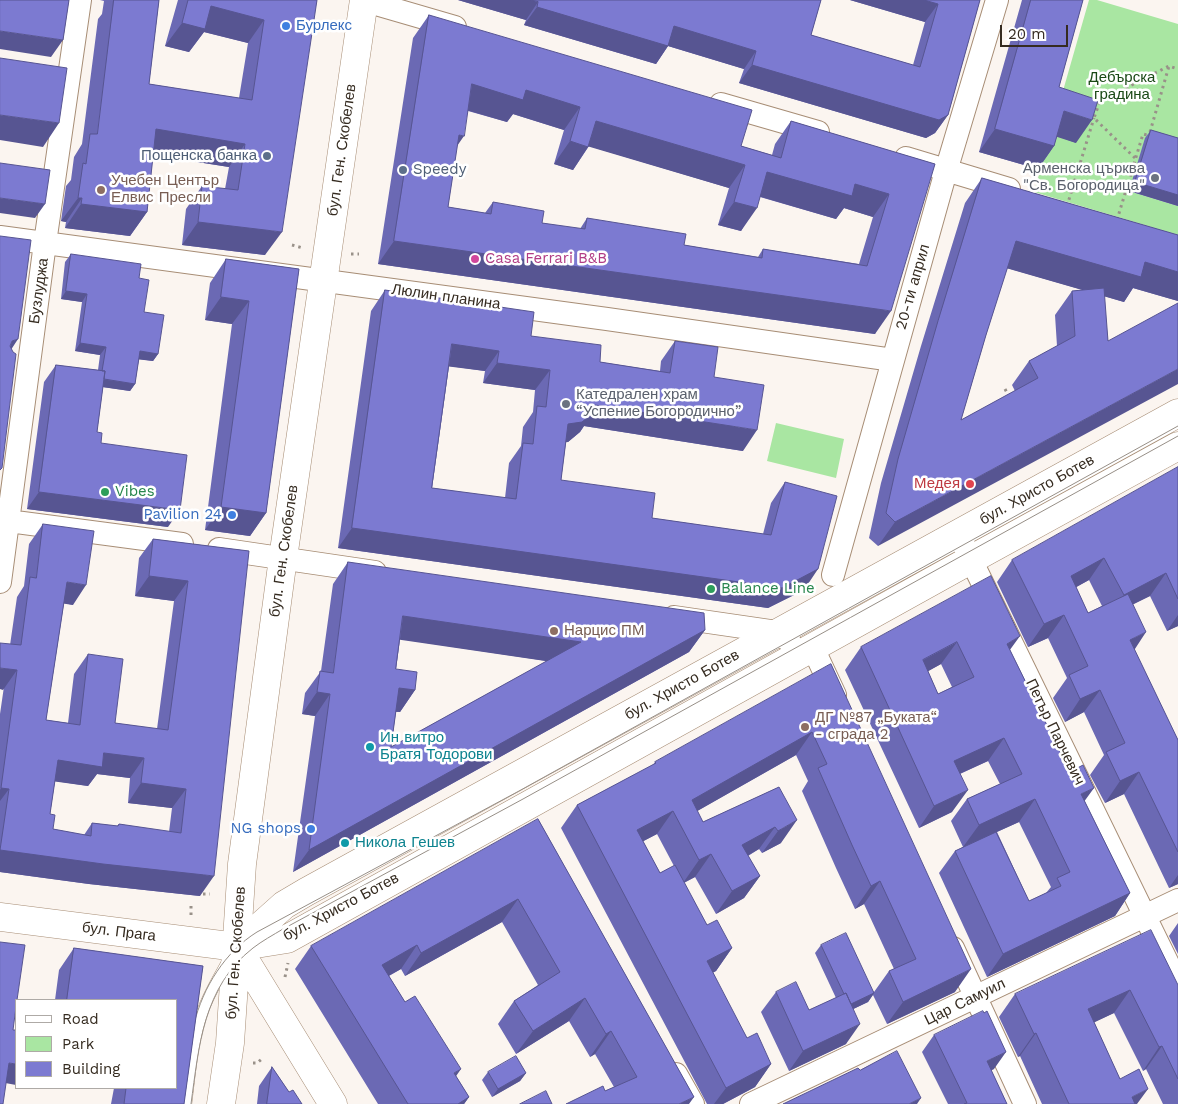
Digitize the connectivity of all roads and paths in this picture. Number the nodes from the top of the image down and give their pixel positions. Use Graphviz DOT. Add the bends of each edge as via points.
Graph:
graph roads {
  1 [pos="80,0"];
  2 [pos="363,0"];
  3 [pos="996,0"];
  4 [pos="476,34"];
  5 [pos="1169,66"];
  6 [pos="1178,68"];
  7 [pos="700,98"];
  8 [pos="1094,118"];
  9 [pos="1149,136"];
  10 [pos="1156,138"];
  11 [pos="839,139"];
  12 [pos="885,152"];
  13 [pos="1135,158"];
  14 [pos="946,170"];
  15 [pos="1025,194"];
  16 [pos="1067,206"];
  17 [pos="1117,221"];
  18 [pos="0,237"];
  19 [pos="45,243"];
  20 [pos="292,245"];
  21 [pos="303,248"];
  22 [pos="323,280"];
  23 [pos="892,360"];
  24 [pos="1005,389"];
  25 [pos="1014,405"];
  26 [pos="1178,413"];
  27 [pos="1178,446"];
  28 [pos="4,521"];
  29 [pos="958,533"];
  30 [pos="283,558"];
  31 [pos="972,559"];
  32 [pos="392,574"];
  33 [pos="833,575"];
  34 [pos="0,582"];
  35 [pos="652,613"];
  36 [pos="777,632"];
  37 [pos="806,652"];
  38 [pos="842,709"];
  39 [pos="203,894"];
  40 [pos="210,894"];
  41 [pos="1178,900"];
  42 [pos="192,906"];
  43 [pos="191,915"];
  44 [pos="1144,916"];
  45 [pos="0,917"];
  46 [pos="942,925"];
  47 [pos="237,947"];
  48 [pos="288,968"];
  49 [pos="283,979"];
  50 [pos="1178,984"];
  51 [pos="976,997"];
  52 [pos="664,1053"];
  53 [pos="263,1058"];
  54 [pos="250,1063"];
  55 [pos="186,1104"];
  56 [pos="221,1104"];
  57 [pos="333,1104"];
  58 [pos="693,1104"];
  59 [pos="751,1104"];
  60 [pos="1025,1104"];
  1 -- 19 [label="street, Бузлуджа" via="61,72"];
  2 -- 4 [label="street"];
  2 -- 22 [label="main road, бул. Ген. Скобелев"];
  3 -- 14 [label="street, 20-ти април"];
  5 -- 6 [label="path"];
  5 -- 8 [label="path" via="1100,101"];
  5 -- 9 [label="path"];
  7 -- 11 [label="street"];
  8 -- 13 [label="path"];
  8 -- 16 [label="path"];
  9 -- 10 [label="path"];
  9 -- 13 [label="path" via="1143,134"];
  12 -- 14 [label="street"];
  13 -- 17 [label="path"];
  14 -- 15 [label="street"];
  14 -- 23 [label="street, 20-ти април"];
  18 -- 19 [label="street, Люлин планина"];
  19 -- 22 [label="street, Люлин планина"];
  19 -- 28 [label="street, Бузлуджа"];
  20 -- 21 [label="path"];
  22 -- 23 [label="street, Люлин планина"];
  22 -- 30 [label="main road, бул. Ген. Скобелев"];
  23 -- 33 [label="street, 20-ти април"];
  24 -- 25 [label="path"];
  26 -- 29 [label="main road, бул. Христо Ботев"];
  27 -- 31 [label="main road, бул. Христо Ботев"];
  28 -- 30 [label="street"];
  28 -- 34 [label="street, Бузлуджа"];
  29 -- 31 [label="street, Петър Парчевич"];
  29 -- 36 [label="main road, бул. Христо Ботев"];
  30 -- 32 [label="street"];
  30 -- 47 [label="main road, бул. Ген. Скобелев" via="242,864"];
  31 -- 37 [label="main road, бул. Христо Ботев"];
  31 -- 44 [label="street, Петър Парчевич"];
  35 -- 36 [label="street"];
  36 -- 37 [label="street"];
  36 -- 47 [label="main road, бул. Христо Ботев" via="284,905"];
  37 -- 38 [label="street"];
  37 -- 47 [label="main road, бул. Христо Ботев" via="532,814 287,939"];
  39 -- 40 [label="path"];
  41 -- 44 [label="street, Цар Самуил"];
  42 -- 43 [label="path"];
  44 -- 50 [label="street, Петър Парчевич"];
  44 -- 51 [label="street, Цар Самуил"];
  45 -- 47 [label="main road, бул. Прага"];
  46 -- 51 [label="street"];
  47 -- 55 [label="lane" via="202,1012 192,1049"];
  47 -- 56 [label="main road, бул. Ген. Скобелев" via="230,1043"];
  47 -- 57 [label="main road"];
  48 -- 49 [label="path"];
  51 -- 59 [label="street, Цар Самуил"];
  51 -- 60 [label="street"];
  52 -- 58 [label="street"];
  53 -- 54 [label="path" via="257,1063"];
}
